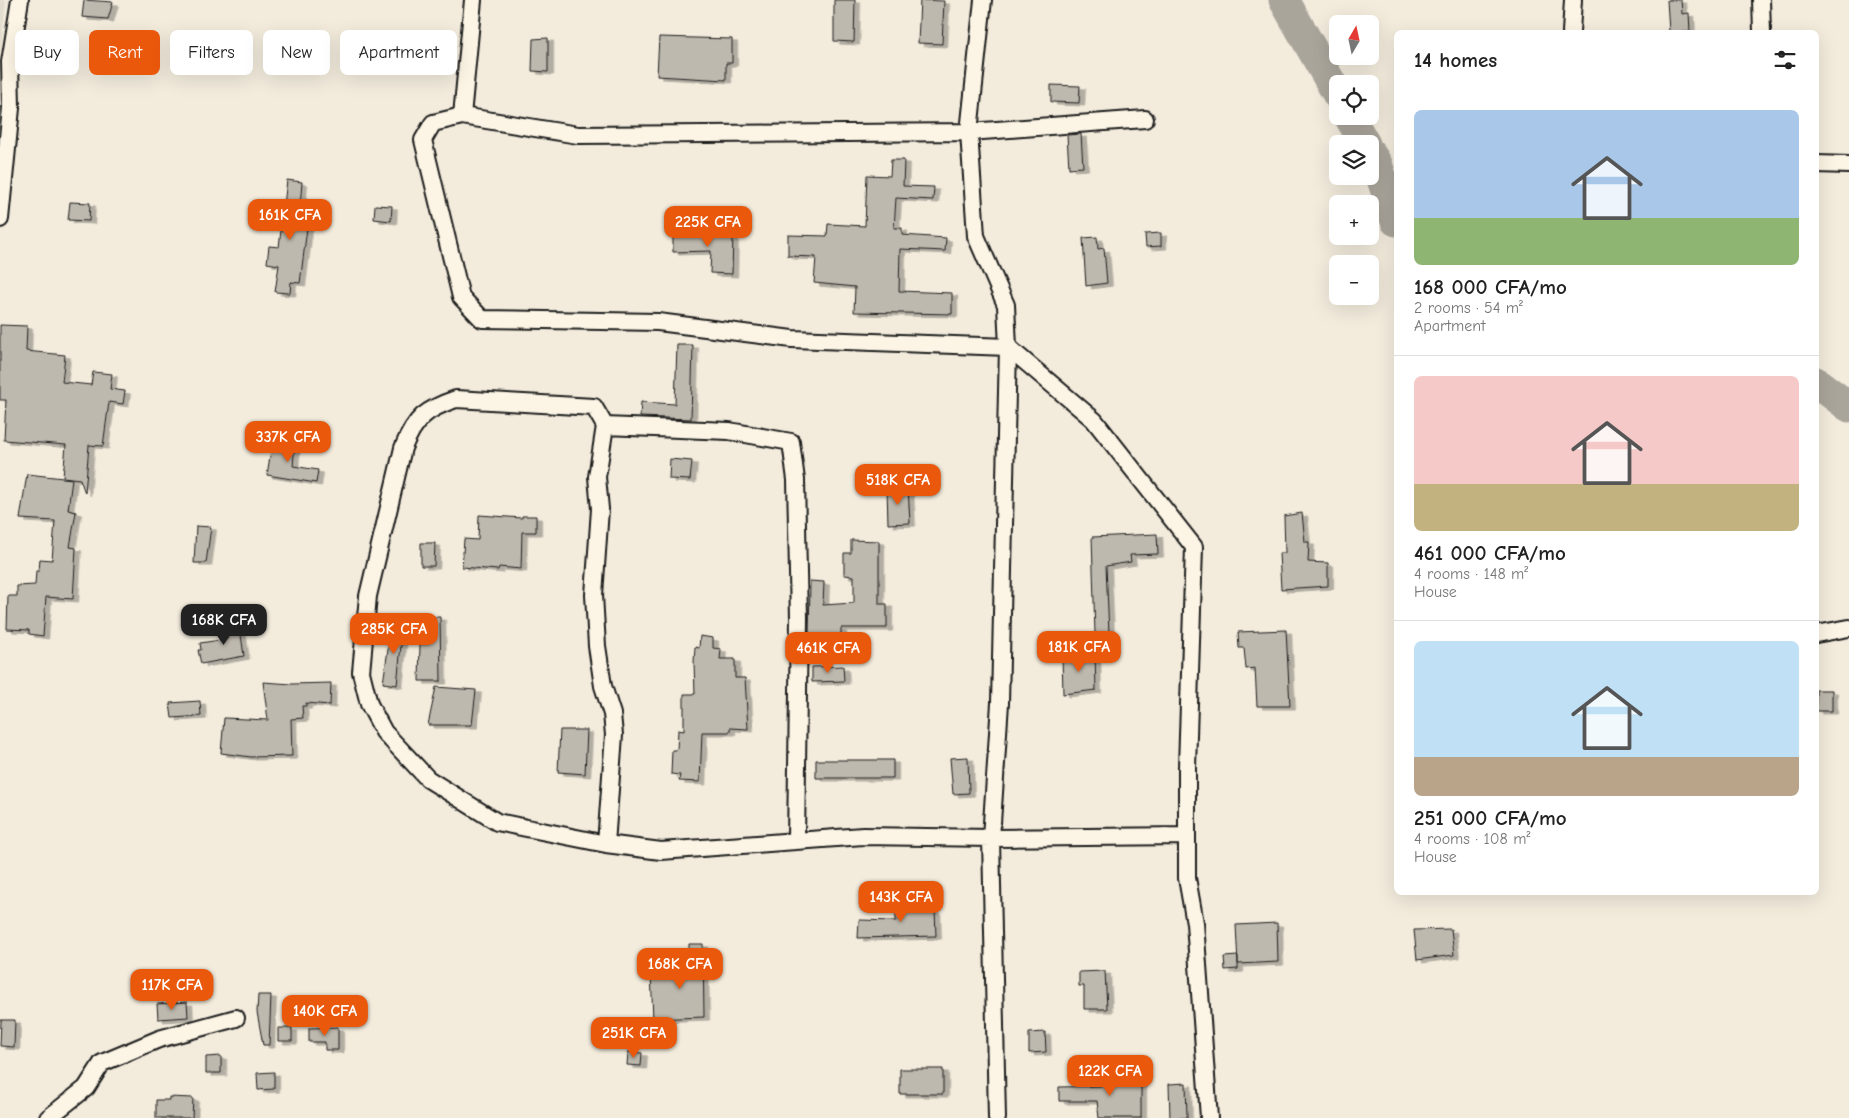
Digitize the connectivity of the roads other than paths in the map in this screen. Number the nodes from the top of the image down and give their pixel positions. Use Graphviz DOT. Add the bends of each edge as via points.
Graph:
graph roads {
  1 [pos="20,0"];
  2 [pos="473,0"];
  3 [pos="983,0"];
  4 [pos="1573,0"];
  5 [pos="1761,0"];
  6 [pos="1571,30"];
  7 [pos="1762,30"];
  8 [pos="462,116"];
  9 [pos="1145,119"];
  10 [pos="968,132"];
  11 [pos="1819,164"];
  12 [pos="1849,165"];
  13 [pos="0,219"];
  14 [pos="1008,346"];
  15 [pos="605,426"];
  16 [pos="1849,628"];
  17 [pos="1819,633"];
  18 [pos="1187,836"];
  19 [pos="991,838"];
  20 [pos="796,841"];
  21 [pos="606,844"];
  22 [pos="236,1018"];
  23 [pos="48,1118"];
  24 [pos="997,1118"];
  25 [pos="1208,1118"];
  1 -- 13 [label="street" via="10,62 11,108"];
  2 -- 8 [label="street"];
  3 -- 10 [label="street"];
  4 -- 6 [label="street"];
  5 -- 7 [label="street"];
  8 -- 10 [label="street" via="578,135"];
  8 -- 14 [label="street" via="433,123 422,140 461,297 482,319 658,322 792,339"];
  9 -- 10 [label="street"];
  10 -- 14 [label="street" via="976,236 1006,305"];
  11 -- 12 [label="street"];
  14 -- 18 [label="street" via="1094,420 1194,547 1186,767"];
  14 -- 19 [label="street" via="1000,703"];
  15 -- 20 [label="street" via="729,432 791,442 796,480 800,618"];
  15 -- 21 [label="street" via="597,477 600,534 594,595 596,646 614,735"];
  15 -- 21 [label="street" via="594,407 456,399 424,412 408,434 385,519 368,596 361,672 369,704 384,732 428,779 497,822"];
  16 -- 17 [label="street"];
  18 -- 19 [label="street"];
  18 -- 25 [label="street" via="1187,878 1195,923"];
  19 -- 20 [label="street" via="863,836"];
  19 -- 24 [label="street"];
  20 -- 21 [label="street" via="661,851"];
  22 -- 23 [label="street" via="159,1039 102,1063 86,1088"];
}
